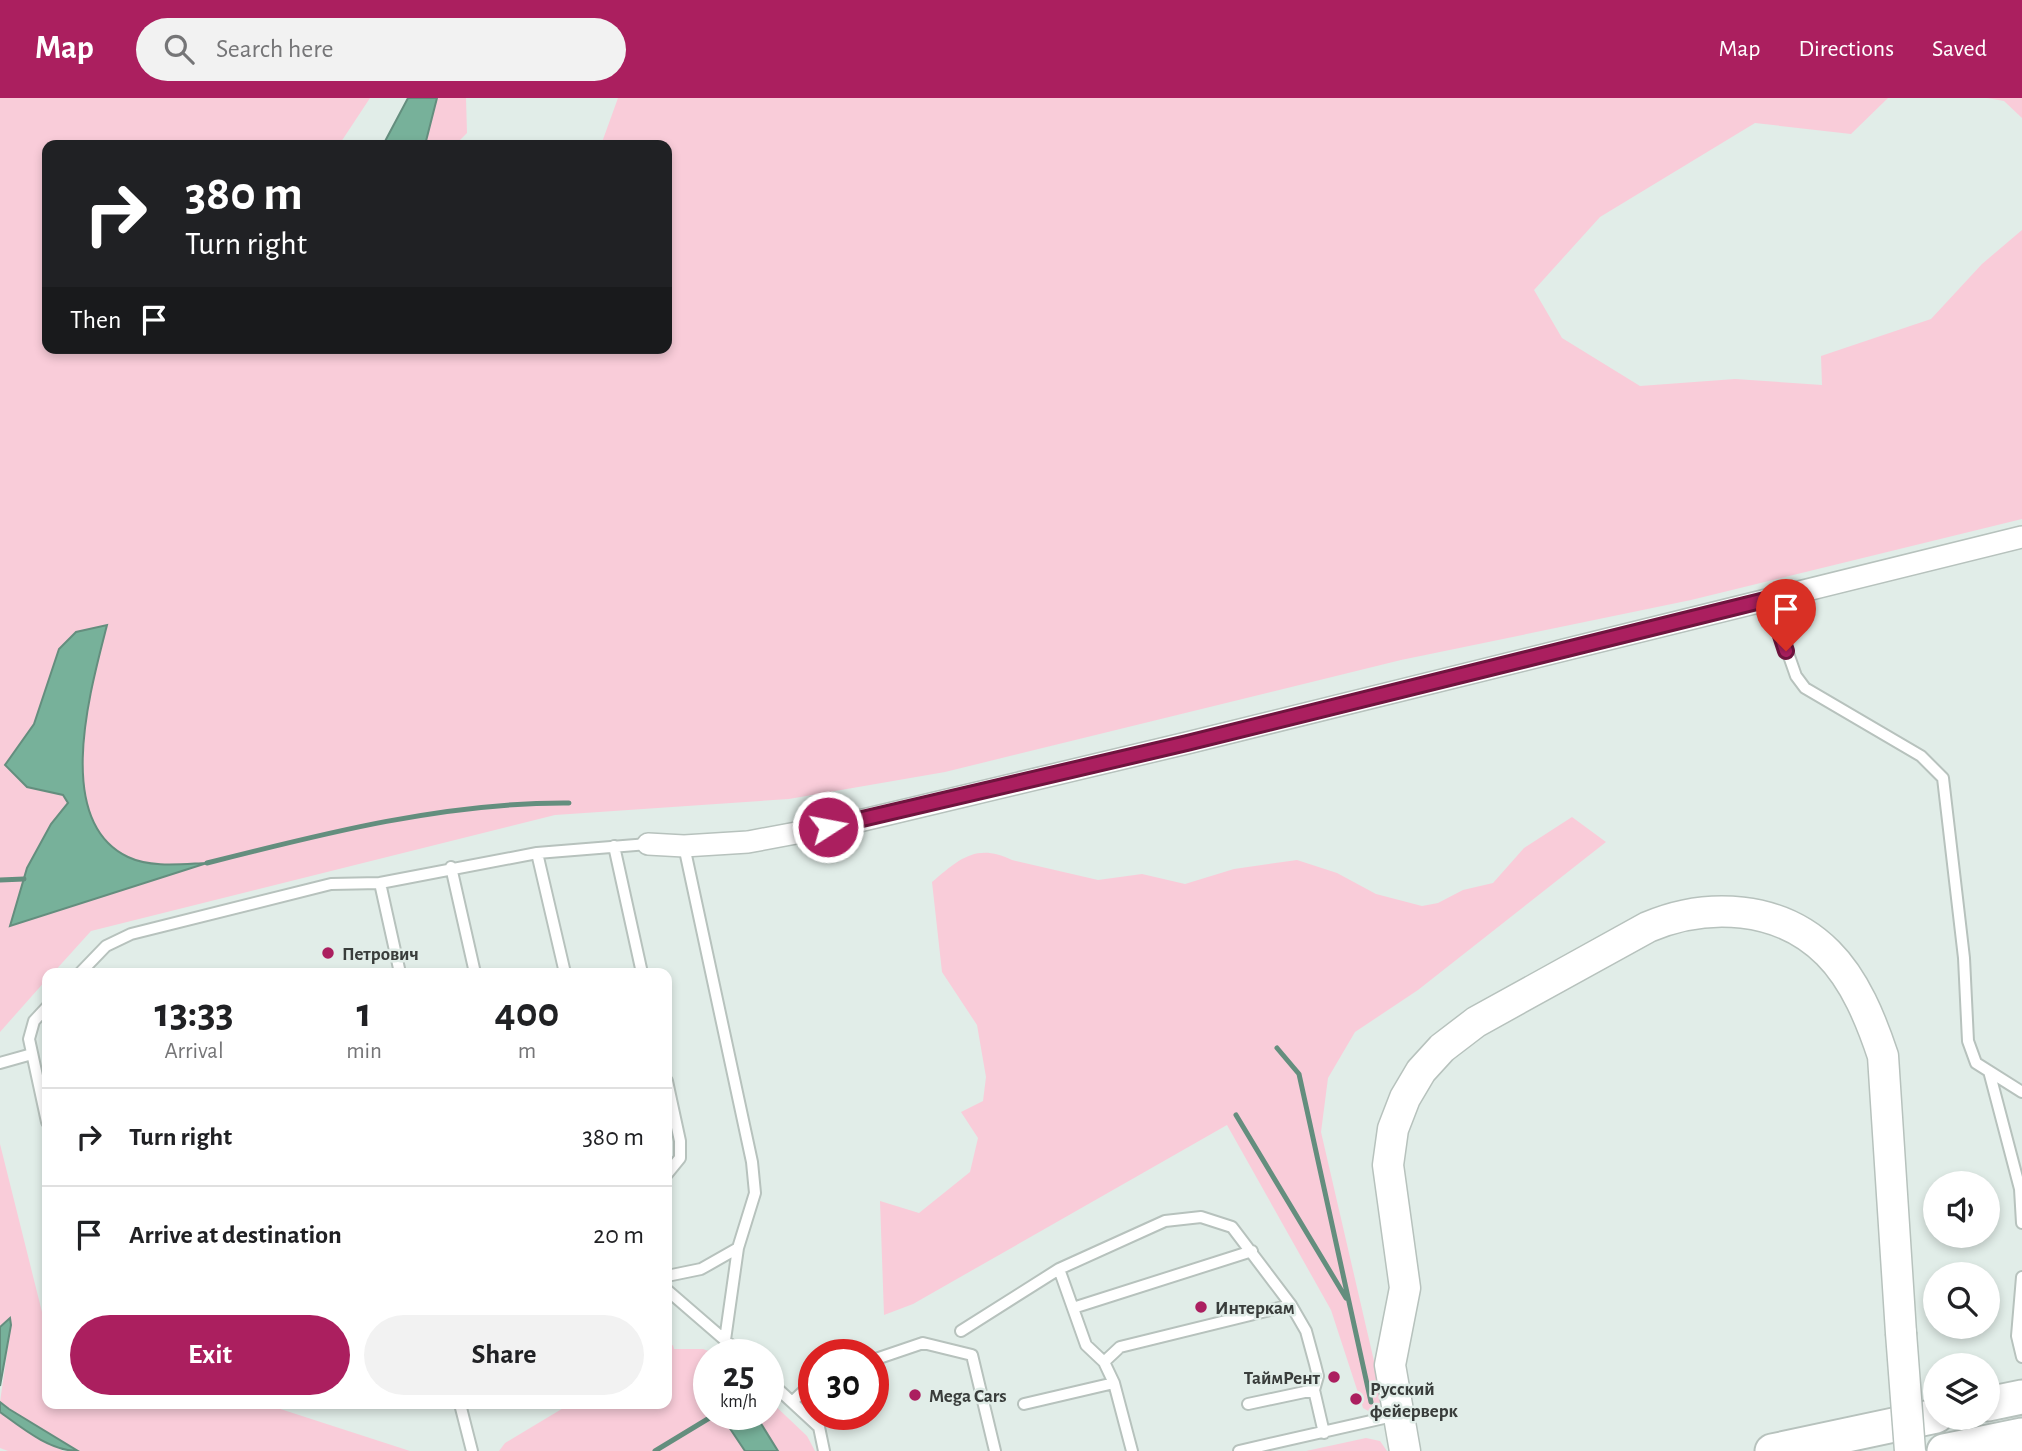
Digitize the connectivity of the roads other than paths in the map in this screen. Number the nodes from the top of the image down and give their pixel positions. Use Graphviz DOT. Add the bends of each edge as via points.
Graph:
graph roads {
  1 [pos="2022,537"];
  2 [pos="1769,599"];
  3 [pos="648,844"];
  4 [pos="614,846"];
  5 [pos="684,846"];
  6 [pos="537,853"];
  7 [pos="451,867"];
  8 [pos="380,883"];
  9 [pos="85,968"];
  10 [pos="399,968"];
  11 [pos="474,968"];
  12 [pos="564,968"];
  13 [pos="641,968"];
  14 [pos="42,1013"];
  15 [pos="32,1054"];
  16 [pos="0,1063"];
  17 [pos="1989,1071"];
  18 [pos="2022,1091"];
  19 [pos="42,1099"];
  20 [pos="672,1104"];
  21 [pos="672,1168"];
  22 [pos="2022,1223"];
  23 [pos="738,1248"];
  24 [pos="1252,1251"];
  25 [pos="1059,1269"];
  26 [pos="672,1275"];
  27 [pos="2022,1277"];
  28 [pos="672,1294"];
  29 [pos="1292,1305"];
  30 [pos="1073,1308"];
  31 [pos="961,1331"];
  32 [pos="724,1339"];
  33 [pos="725,1339"];
  34 [pos="889,1355"];
  35 [pos="2022,1357"];
  36 [pos="1104,1362"];
  37 [pos="1114,1383"];
  38 [pos="1314,1390"];
  39 [pos="784,1395"];
  40 [pos="798,1396"];
  41 [pos="2022,1397"];
  42 [pos="792,1402"];
  43 [pos="2000,1402"];
  44 [pos="1024,1404"];
  45 [pos="1248,1404"];
  46 [pos="461,1409"];
  47 [pos="1401,1414"];
  48 [pos="1923,1419"];
  49 [pos="1324,1433"];
  50 [pos="2022,1435"];
  51 [pos="471,1451"];
  52 [pos="824,1451"];
  53 [pos="995,1451"];
  54 [pos="1132,1451"];
  55 [pos="1239,1451"];
  56 [pos="1405,1451"];
  57 [pos="1418,1451"];
  58 [pos="1772,1451"];
  59 [pos="1910,1451"];
  60 [pos="1944,1451"];
  1 -- 2 [label="street"];
  2 -- 5 [label="street" via="855,822 748,842"];
  2 -- 17 [label="lane" via="1796,676 1805,688 1921,756 1944,778 1964,958 1968,1041 1976,1063"];
  3 -- 4 [label="lane"];
  3 -- 5 [label="street"];
  4 -- 6 [label="lane"];
  4 -- 13 [label="lane"];
  5 -- 23 [label="lane" via="752,1162 755,1193"];
  6 -- 7 [label="lane"];
  6 -- 12 [label="lane"];
  7 -- 8 [label="lane"];
  7 -- 11 [label="lane"];
  8 -- 9 [label="lane" via="331,884 131,934 106,946"];
  8 -- 10 [label="lane"];
  14 -- 15 [label="lane" via="30,1029"];
  15 -- 16 [label="lane"];
  15 -- 19 [label="lane"];
  17 -- 18 [label="lane"];
  17 -- 22 [label="lane" via="2020,1189"];
  20 -- 21 [label="lane" via="680,1158"];
  23 -- 26 [label="lane" via="701,1269"];
  23 -- 33 [label="lane"];
  24 -- 25 [label="lane" via="1232,1227 1201,1217 1164,1221"];
  24 -- 29 [label="lane"];
  24 -- 30 [label="lane"];
  25 -- 30 [label="lane"];
  25 -- 31 [label="lane"];
  27 -- 35 [label="lane" via="2017,1336"];
  28 -- 32 [label="lane"];
  29 -- 36 [label="lane" via="1120,1347"];
  29 -- 38 [label="lane" via="1306,1331 1315,1364"];
  30 -- 36 [label="lane" via="1086,1345"];
  34 -- 53 [label="lane" via="923,1343 972,1355"];
  36 -- 37 [label="lane"];
  37 -- 44 [label="lane"];
  37 -- 54 [label="lane"];
  38 -- 45 [label="lane"];
  38 -- 49 [label="lane"];
  39 -- 42 [label="lane"];
  40 -- 42 [label="lane"];
  41 -- 43 [label="main road"];
  42 -- 52 [label="lane" via="819,1427"];
  46 -- 51 [label="lane"];
  47 -- 49 [label="lane"];
  47 -- 56 [label="street"];
  47 -- 57 [label="street"];
  47 -- 59 [label="street, bridge" via="1390,1365 1405,1288 1388,1165 1394,1129 1421,1071 1475,1022 1648,926 1699,912 1760,915 1799,931 1828,953 1871,1021 1883,1056"];
  48 -- 58 [label="main road"];
  49 -- 55 [label="lane"];
  50 -- 60 [label="main road"];
}
